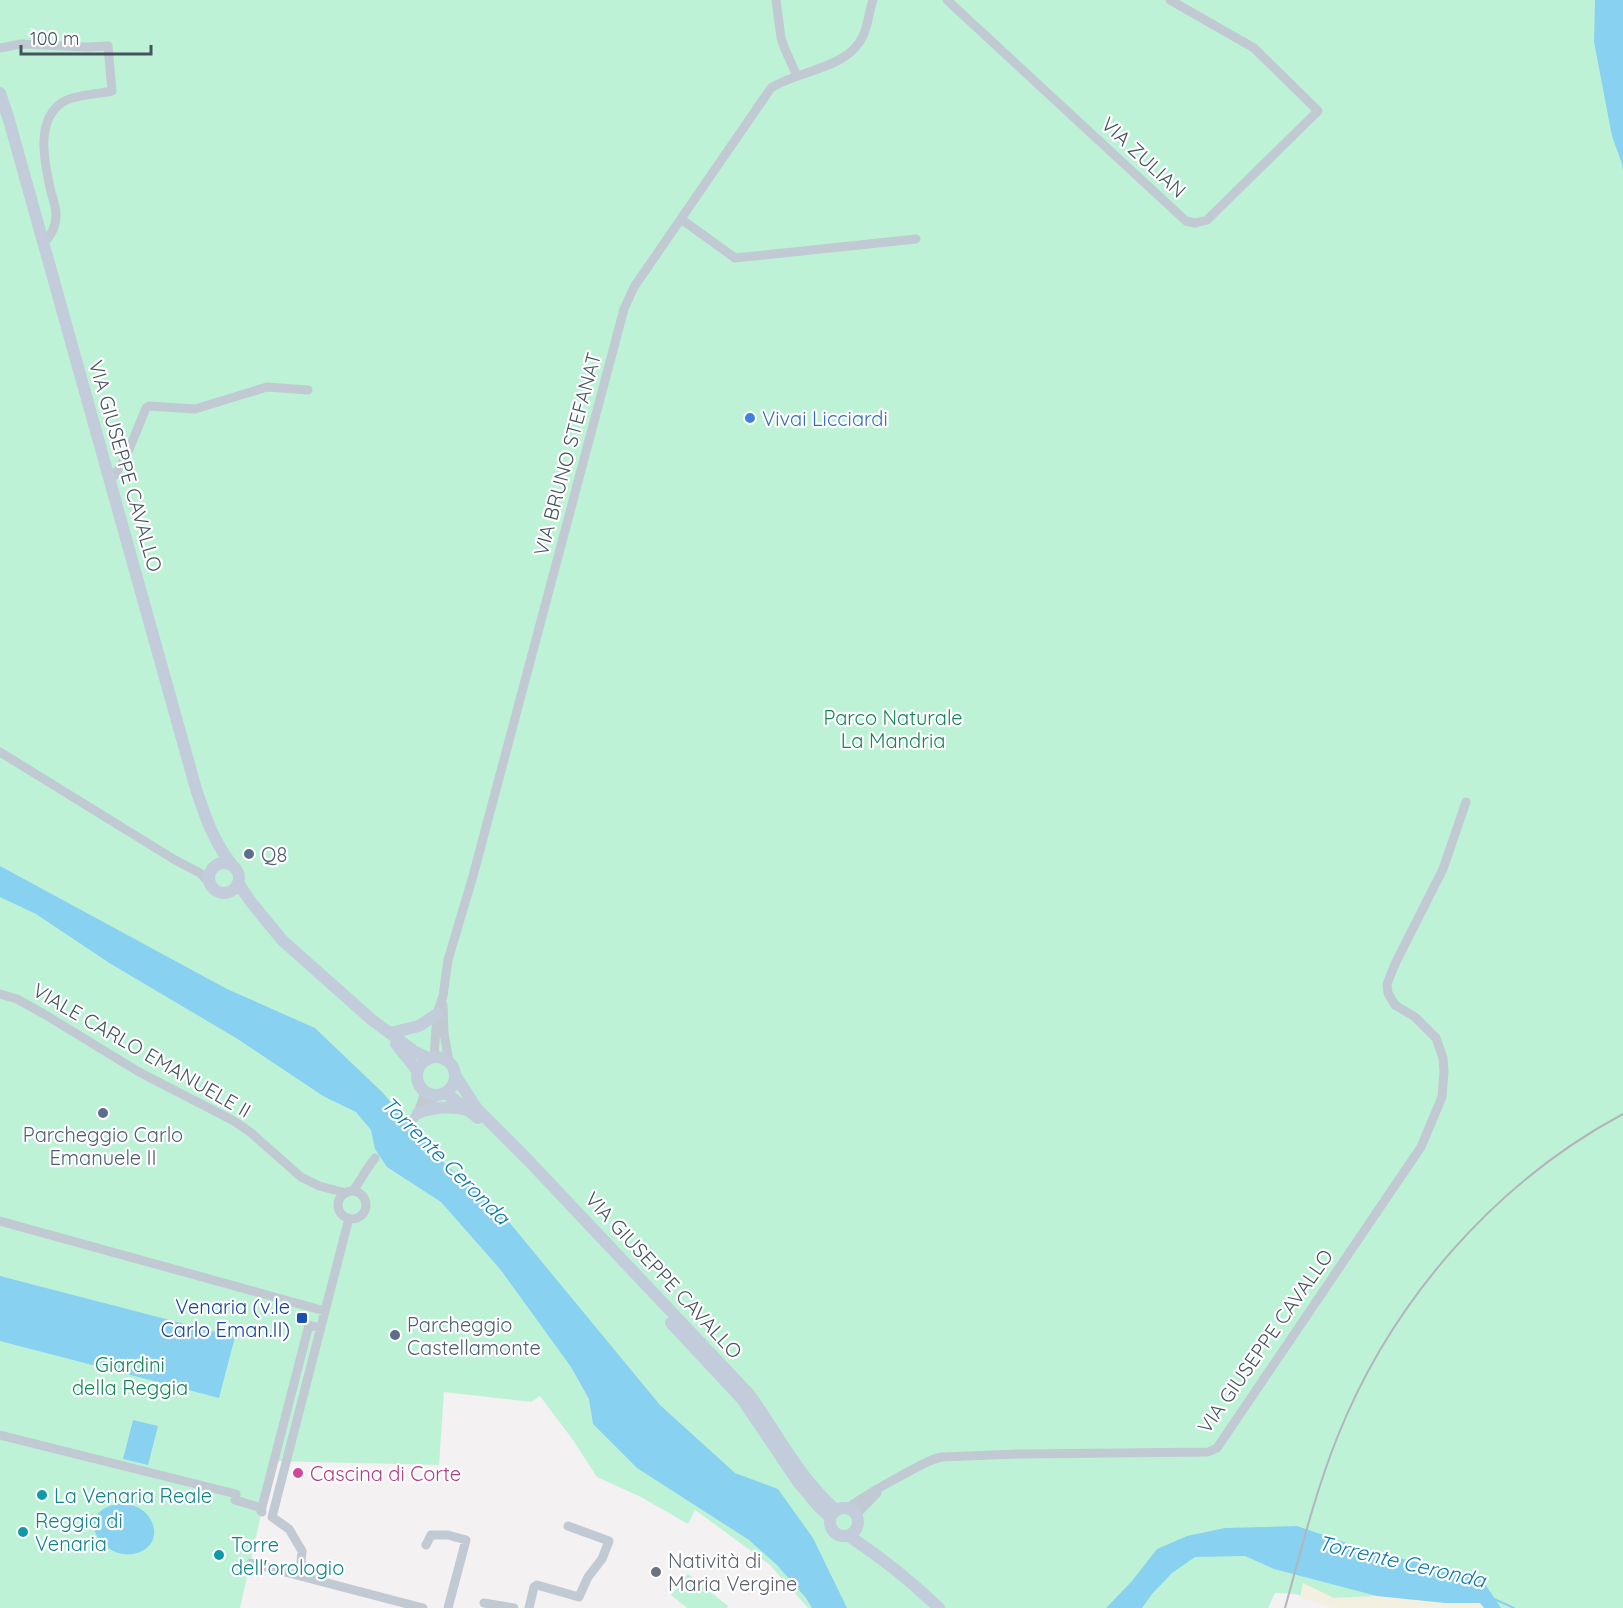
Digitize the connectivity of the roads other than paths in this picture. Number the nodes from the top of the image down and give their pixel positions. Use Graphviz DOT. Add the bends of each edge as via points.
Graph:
graph roads {
  1 [pos="776,0"];
  2 [pos="872,0"];
  3 [pos="947,0"];
  4 [pos="1170,0"];
  5 [pos="0,48"];
  6 [pos="797,76"];
  7 [pos="0,93"];
  8 [pos="681,219"];
  9 [pos="916,239"];
  10 [pos="43,243"];
  11 [pos="308,390"];
  12 [pos="110,482"];
  13 [pos="0,752"];
  14 [pos="1466,802"];
  15 [pos="226,864"];
  16 [pos="205,873"];
  17 [pos="234,887"];
  18 [pos="0,994"];
  19 [pos="443,996"];
  20 [pos="437,1014"];
  21 [pos="372,1020"];
  22 [pos="390,1033"];
  23 [pos="431,1057"];
  24 [pos="449,1062"];
  25 [pos="417,1070"];
  26 [pos="455,1075"];
  27 [pos="436,1094"];
  28 [pos="473,1112"];
  29 [pos="416,1115"];
  30 [pos="375,1158"];
  31 [pos="319,1186"];
  32 [pos="353,1193"];
  33 [pos="338,1205"];
  34 [pos="348,1218"];
  35 [pos="0,1221"];
  36 [pos="325,1311"];
  37 [pos="320,1328"];
  38 [pos="0,1435"];
  39 [pos="262,1508"];
  40 [pos="843,1513"];
  41 [pos="273,1516"];
  42 [pos="568,1526"];
  43 [pos="853,1532"];
  44 [pos="426,1545"];
  45 [pos="251,1563"];
  46 [pos="300,1575"];
  47 [pos="484,1603"];
  48 [pos="423,1608"];
  49 [pos="448,1608"];
  50 [pos="514,1608"];
  51 [pos="529,1608"];
  52 [pos="939,1608"];
  1 -- 6 [label="street" via="781,38"];
  2 -- 6 [label="street, VIA BRUNO STEFANAT" via="863,37 852,52"];
  3 -- 4 [label="street, VIA ZULIAN" via="1186,220 1195,223 1207,220 1318,111 1254,48"];
  5 -- 10 [label="street" via="21,44 108,46 112,91 63,102 46,124 45,159 56,215 50,237"];
  6 -- 8 [label="street, VIA BRUNO STEFANAT" via="771,88"];
  7 -- 10 [label="street, VIA GIUSEPPE CAVALLO"];
  8 -- 9 [label="street" via="735,258"];
  8 -- 19 [label="street, VIA BRUNO STEFANAT" via="634,287 624,309 448,960"];
  10 -- 12 [label="street, VIA GIUSEPPE CAVALLO"];
  11 -- 12 [label="street" via="267,387 195,409 149,406 126,458"];
  12 -- 15 [label="street, VIA GIUSEPPE CAVALLO" via="196,789"];
  13 -- 16 [label="street" via="175,860"];
  14 -- 40 [label="street, VIA GIUSEPPE CAVALLO" via="1443,869 1387,984 1395,1005 1415,1017 1436,1038 1443,1058 1442,1097 1421,1147 1217,1448 1208,1452 941,1457 887,1483"];
  15 -- 16 [label="street"];
  15 -- 17 [label="street" via="238,871"];
  16 -- 17 [label="street" via="214,888 222,892"];
  17 -- 21 [label="street" via="282,940"];
  18 -- 31 [label="street, VIALE CARLO EMANUELE II" via="35,1009 139,1072 234,1121 301,1178"];
  19 -- 20 [label="street, VIA BRUNO STEFANAT"];
  19 -- 24 [label="street, VIA BRUNO STEFANAT"];
  20 -- 22 [label="street" via="419,1026"];
  20 -- 23 [label="street, VIA BRUNO STEFANAT"];
  21 -- 22 [label="street"];
  21 -- 25 [label="street"];
  22 -- 23 [label="street"];
  23 -- 24 [label="street"];
  23 -- 25 [label="street"];
  24 -- 26 [label="street"];
  25 -- 27 [label="street" via="417,1082"];
  26 -- 27 [label="street" via="453,1085"];
  26 -- 40 [label="street, VIA GIUSEPPE CAVALLO" via="477,1109 749,1394 805,1476 824,1500"];
  27 -- 28 [label="street, VIA GIUSEPPE CAVALLO"];
  27 -- 29 [label="street"];
  28 -- 29 [label="street" via="454,1107"];
  28 -- 40 [label="street, VIA GIUSEPPE CAVALLO" via="742,1399 798,1482"];
  30 -- 32 [label="street"];
  31 -- 32 [label="street, VIALE CARLO EMANUELE II"];
  31 -- 33 [label="street, VIALE CARLO EMANUELE II"];
  32 -- 33 [label="street" via="340,1198"];
  32 -- 34 [label="street" via="366,1203 364,1212"];
  33 -- 34 [label="street"];
  34 -- 36 [label="street"];
  35 -- 36 [label="street"];
  36 -- 37 [label="street"];
  37 -- 39 [label="street" via="309,1325"];
  37 -- 41 [label="street"];
  38 -- 39 [label="street" via="236,1494 235,1500"];
  39 -- 41 [label="street" via="261,1511"];
  40 -- 43 [label="street" via="858,1524"];
  40 -- 43 [label="street" via="829,1522 832,1531 839,1536"];
  41 -- 46 [label="street" via="289,1529 302,1551"];
  42 -- 51 [label="street" via="609,1541 602,1558 579,1597 537,1585"];
  43 -- 52 [label="street"];
  44 -- 49 [label="street" via="431,1535 466,1540"];
  45 -- 46 [label="street"];
  46 -- 48 [label="street"];
  47 -- 50 [label="street"];
}
